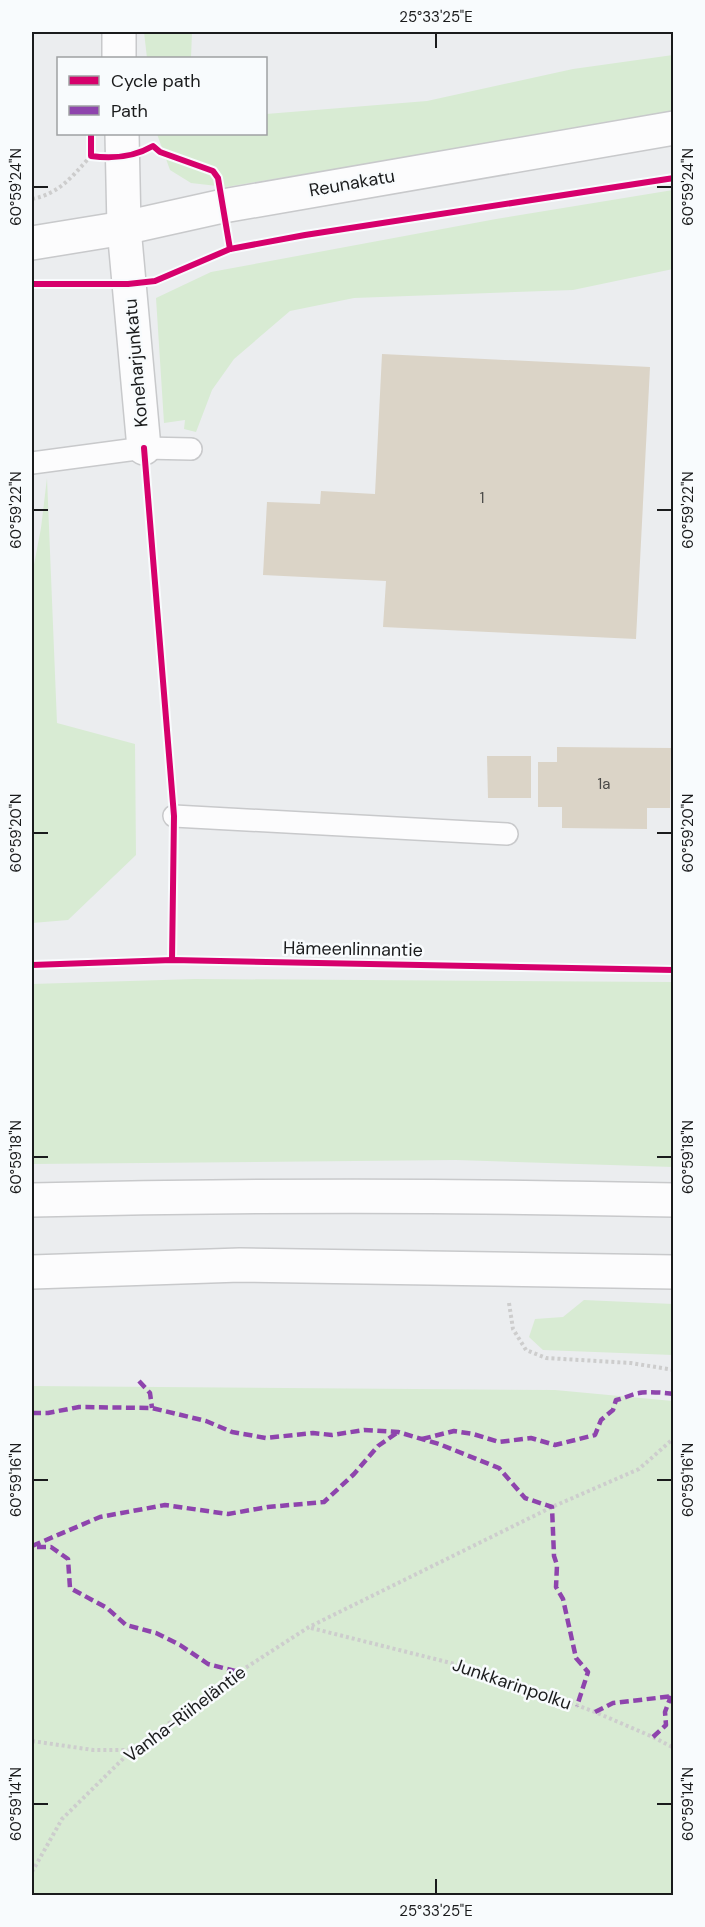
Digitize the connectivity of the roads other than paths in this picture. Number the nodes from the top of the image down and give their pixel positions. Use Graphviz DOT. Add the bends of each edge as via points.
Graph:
graph roads {
  1 [pos="118,32"];
  2 [pos="119,57"];
  3 [pos="674,128"];
  4 [pos="112,149"];
  5 [pos="124,228"];
  6 [pos="32,243"];
  7 [pos="144,448"];
  8 [pos="192,449"];
  9 [pos="32,463"];
  10 [pos="174,816"];
  11 [pos="507,834"];
  12 [pos="32,1200"];
  13 [pos="674,1200"];
  14 [pos="32,1272"];
  15 [pos="674,1272"];
  1 -- 2 [label="main road"];
  3 -- 5 [label="main road, Reunakatu" via="223,206"];
  4 -- 5 [label="main road, Koneharjunkatu"];
  5 -- 6 [label="main road, Reunakatu"];
  5 -- 7 [label="main road, Koneharjunkatu"];
  7 -- 8 [label="lane"];
  7 -- 9 [label="lane"];
  10 -- 11 [label="lane"];
  12 -- 13 [label="main road" via="228,1196"];
  14 -- 15 [label="main road" via="240,1265"];
}
